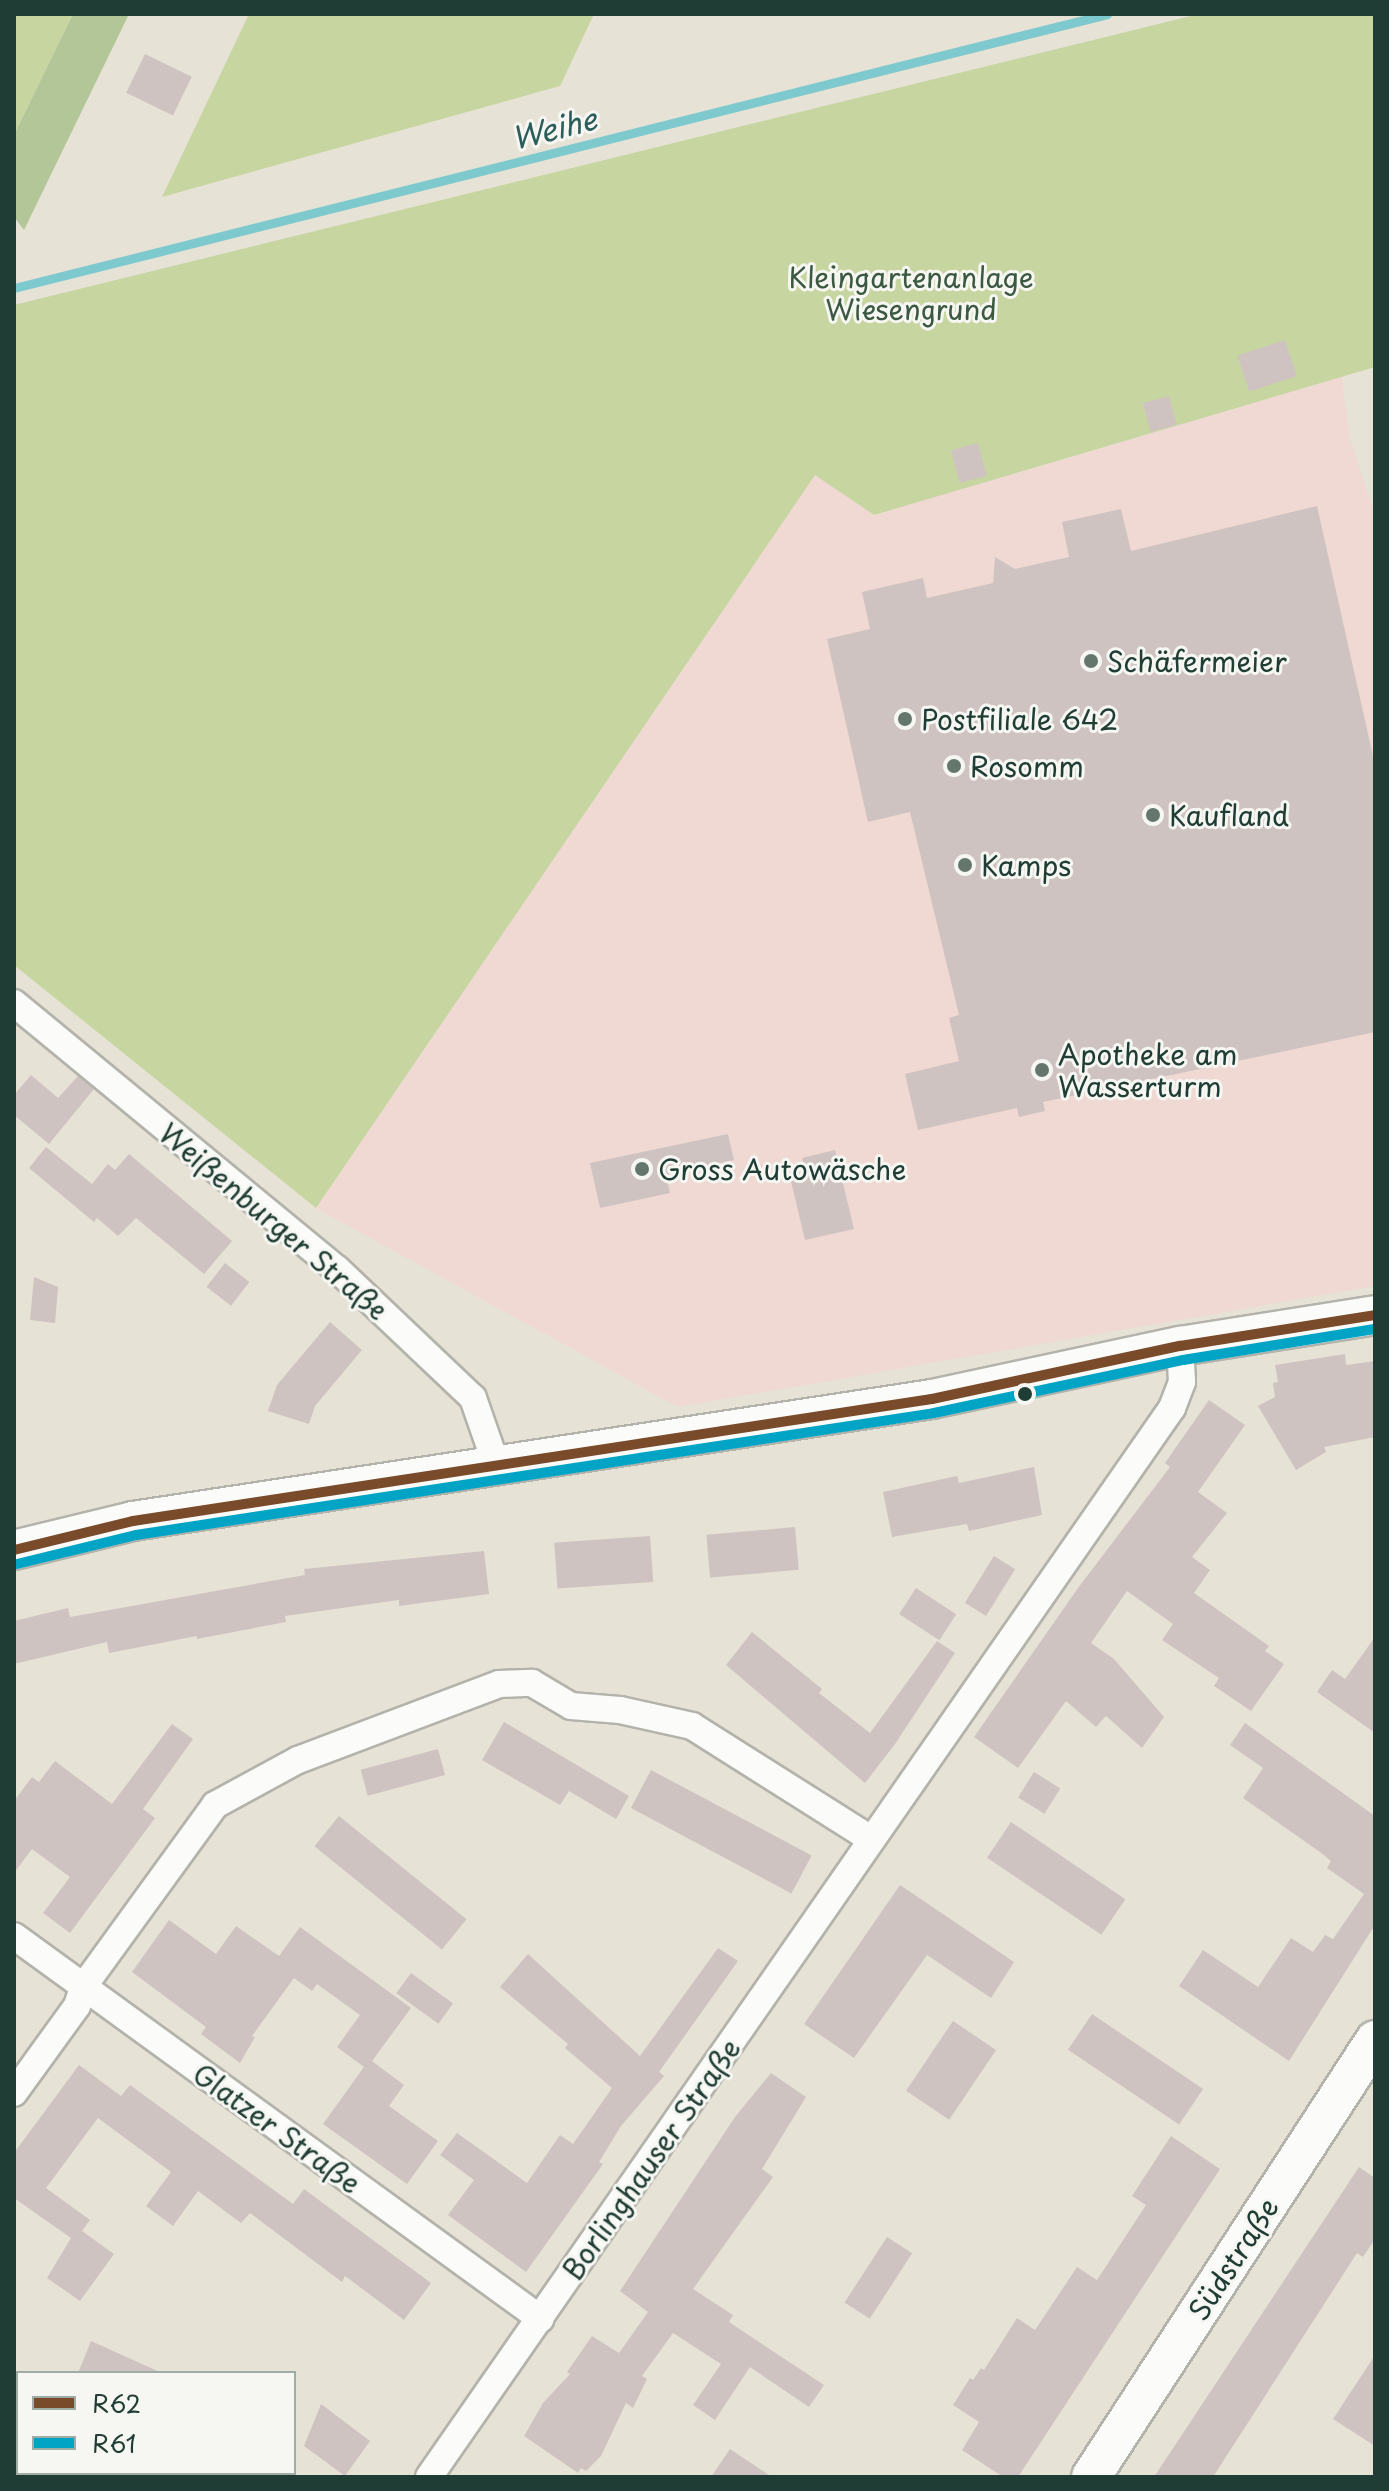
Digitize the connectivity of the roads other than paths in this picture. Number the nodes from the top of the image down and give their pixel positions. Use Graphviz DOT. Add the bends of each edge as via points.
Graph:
graph roads {
  1 [pos="14,1003"];
  2 [pos="1375,1315"];
  3 [pos="1180,1346"];
  4 [pos="497,1467"];
  5 [pos="14,1550"];
  6 [pos="871,1839"];
  7 [pos="14,1936"];
  8 [pos="83,1987"];
  9 [pos="1375,2040"];
  10 [pos="14,2093"];
  11 [pos="541,2319"];
  12 [pos="429,2477"];
  13 [pos="1091,2477"];
  1 -- 4 [label="street, Weißenburger Straße" via="337,1269 462,1387 473,1398"];
  2 -- 3 [label="street"];
  3 -- 4 [label="street" via="932,1399"];
  3 -- 6 [label="street, Borlinghauser Straße" via="1182,1382 1172,1408"];
  4 -- 5 [label="street" via="133,1521"];
  6 -- 8 [label="street" via="692,1726 620,1710 571,1706 532,1683 499,1684 298,1760 215,1805"];
  6 -- 11 [label="street, Borlinghauser Straße"];
  7 -- 8 [label="street, Glatzer Straße"];
  8 -- 10 [label="street" via="77,2006"];
  8 -- 11 [label="street, Glatzer Straße"];
  9 -- 13 [label="street, Südstraße"];
  11 -- 12 [label="street, Borlinghauser Straße"];
}
